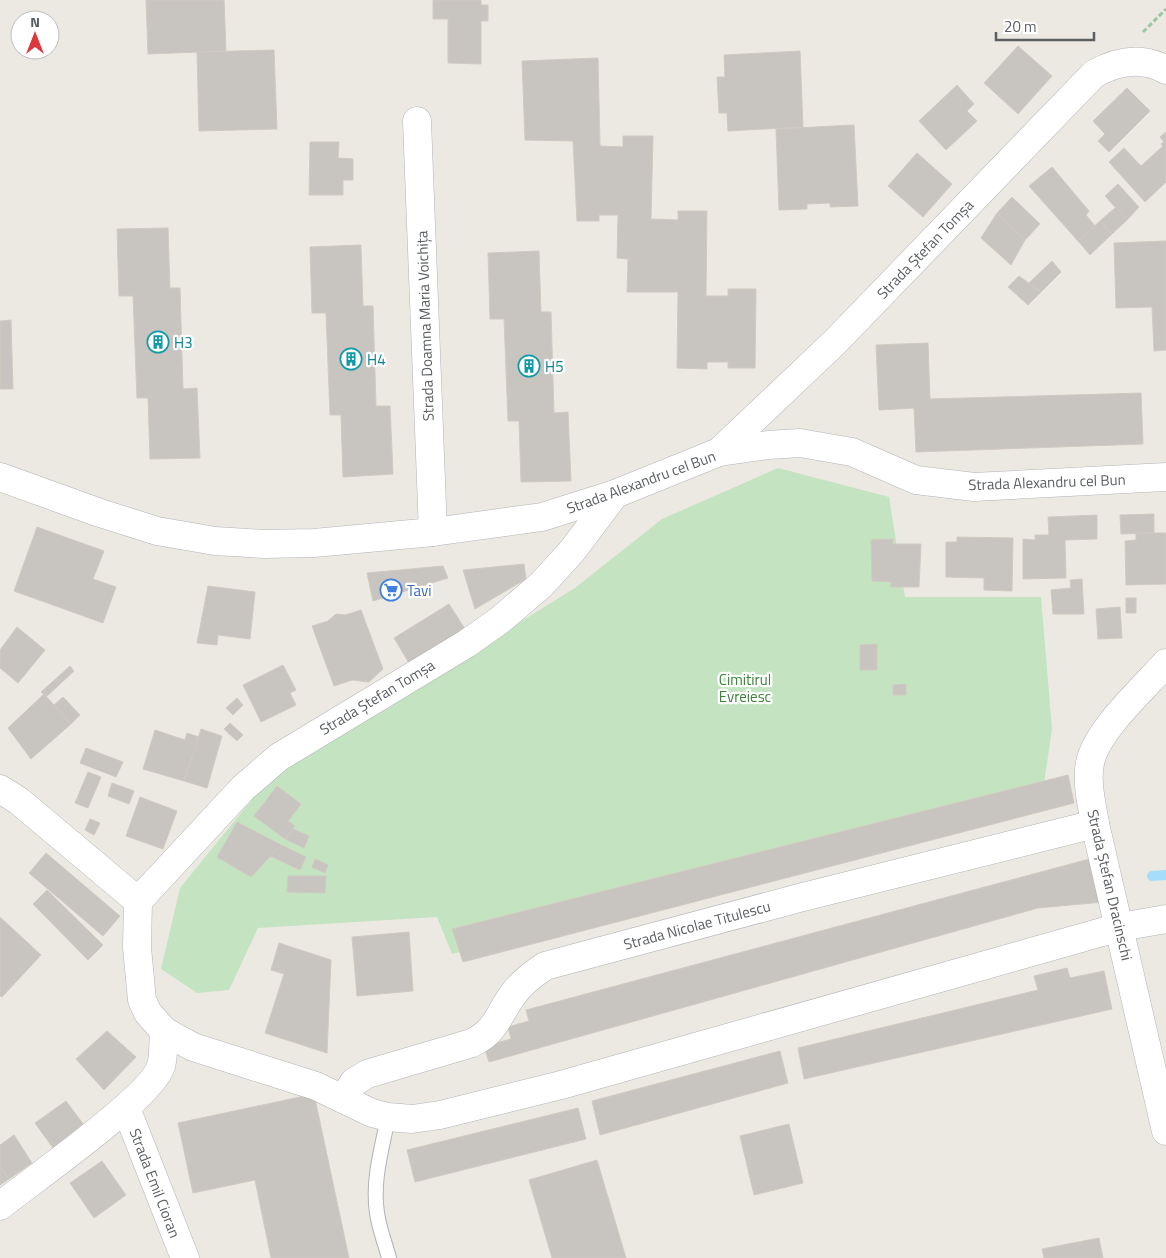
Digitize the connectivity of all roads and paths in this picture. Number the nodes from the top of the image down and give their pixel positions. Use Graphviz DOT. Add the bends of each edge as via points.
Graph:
graph roads {
  1 [pos="1166,70"];
  2 [pos="417,121"];
  3 [pos="719,452"];
  4 [pos="0,477"];
  5 [pos="1166,477"];
  6 [pos="616,494"];
  7 [pos="433,532"];
  8 [pos="1166,663"];
  9 [pos="0,788"];
  10 [pos="1095,824"];
  11 [pos="138,901"];
  12 [pos="1166,919"];
  13 [pos="1120,927"];
  14 [pos="164,1032"];
  15 [pos="343,1099"];
  16 [pos="126,1108"];
  17 [pos="388,1117"];
  18 [pos="1166,1131"];
  19 [pos="0,1206"];
  20 [pos="184,1258"];
  21 [pos="389,1258"];
  1 -- 3 [label="street, Strada Ștefan Tomșa" via="1137,61 1111,64 1094,74 835,342"];
  2 -- 7 [label="street, Strada Doamna Maria Voichița"];
  3 -- 5 [label="street, Strada Alexandru cel Bun" via="800,443 852,452 916,480 952,486"];
  3 -- 6 [label="street, Strada Alexandru cel Bun"];
  4 -- 7 [label="street, Strada Alexandru cel Bun" via="157,531 215,541 264,544 314,542"];
  6 -- 7 [label="street, Strada Alexandru cel Bun" via="542,517"];
  6 -- 11 [label="street, Strada Ștefan Tomșa" via="541,585 500,620 279,757 243,788"];
  8 -- 10 [label="street, Strada Ștefan Dracinschi" via="1103,734 1094,749 1089,764"];
  9 -- 11 [label="street"];
  10 -- 13 [label="street, Strada Ștefan Dracinschi"];
  10 -- 15 [label="street, Strada Nicolae Titulescu" via="544,966 526,979 512,996 488,1035 472,1043 360,1077"];
  11 -- 14 [label="street" via="137,948 142,1000"];
  12 -- 13 [label="street"];
  13 -- 17 [label="street" via="561,1085 440,1115 412,1119"];
  13 -- 18 [label="street, Strada Ștefan Dracinschi"];
  14 -- 15 [label="street" via="193,1047 276,1072"];
  14 -- 16 [label="street" via="161,1067"];
  15 -- 17 [label="street"];
  16 -- 19 [label="street"];
  16 -- 20 [label="street, Strada Emil Cioran"];
  17 -- 21 [label="lane" via="375,1195"];
}
